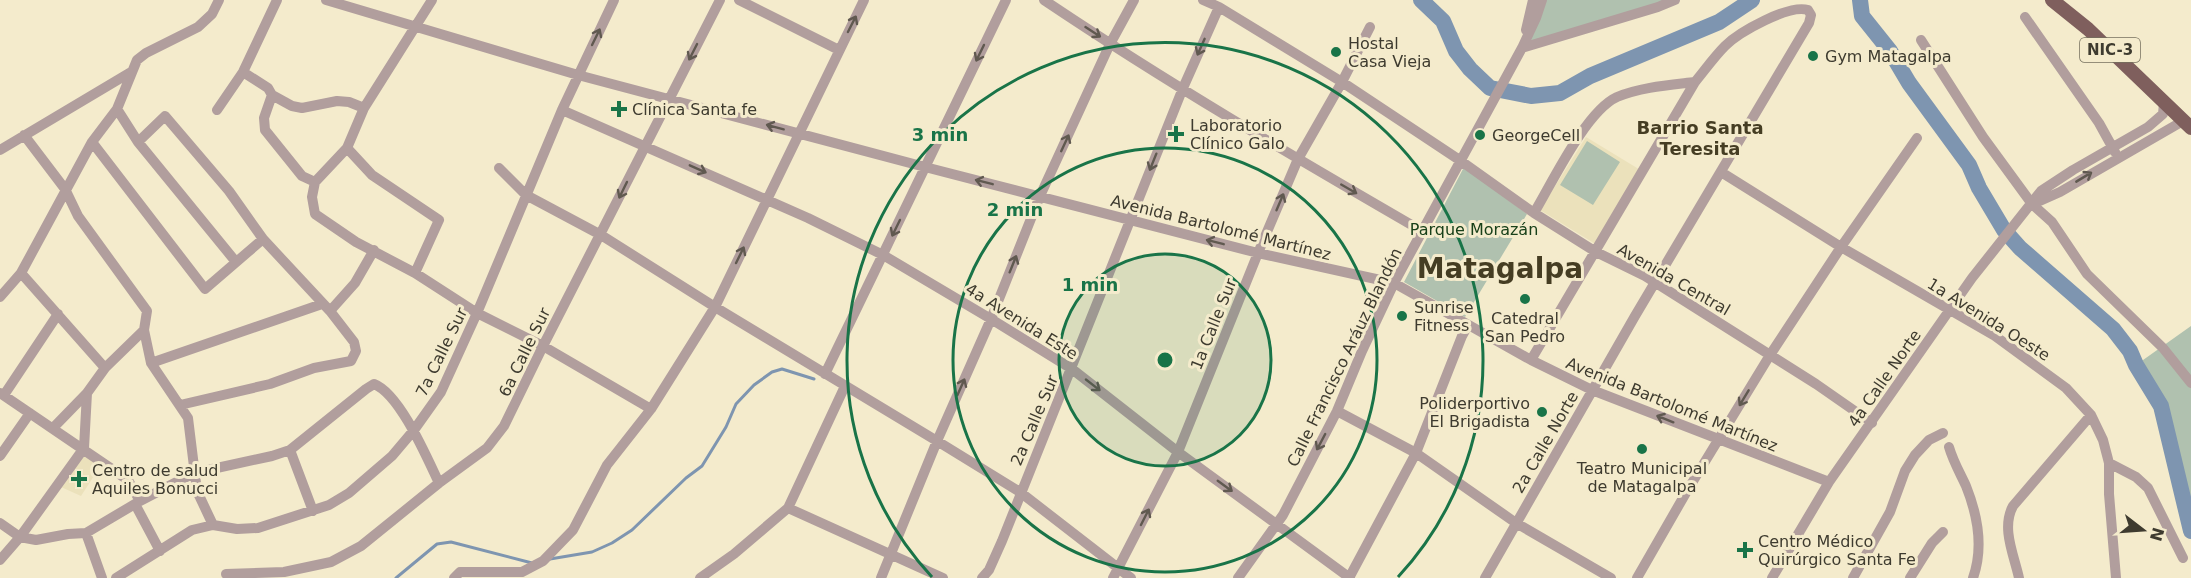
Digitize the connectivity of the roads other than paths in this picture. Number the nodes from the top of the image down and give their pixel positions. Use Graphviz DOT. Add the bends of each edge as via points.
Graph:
graph roads {
  1 [pos="219,0"];
  2 [pos="278,0"];
  3 [pos="326,0"];
  4 [pos="432,0"];
  5 [pos="614,0"];
  6 [pos="720,0"];
  7 [pos="739,0"];
  8 [pos="864,0"];
  9 [pos="1006,0"];
  10 [pos="1044,0"];
  11 [pos="1134,0"];
  12 [pos="1203,0"];
  13 [pos="1533,0"];
  14 [pos="1542,0"];
  15 [pos="1674,0"];
  16 [pos="2052,0"];
  17 [pos="1219,7"];
  18 [pos="2025,17"];
  19 [pos="417,27"];
  20 [pos="1370,27"];
  21 [pos="1921,40"];
  22 [pos="1110,44"];
  23 [pos="1522,48"];
  24 [pos="839,50"];
  25 [pos="130,72"];
  26 [pos="243,72"];
  27 [pos="578,75"];
  28 [pos="1342,82"];
  29 [pos="1695,82"];
  30 [pos="1183,88"];
  31 [pos="273,95"];
  32 [pos="668,99"];
  33 [pos="2164,103"];
  34 [pos="364,108"];
  35 [pos="117,109"];
  36 [pos="217,110"];
  37 [pos="562,110"];
  38 [pos="2187,124"];
  39 [pos="799,134"];
  40 [pos="24,135"];
  41 [pos="1917,138"];
  42 [pos="92,142"];
  43 [pos="138,142"];
  44 [pos="644,145"];
  45 [pos="2111,147"];
  46 [pos="347,148"];
  47 [pos="0,150"];
  48 [pos="2119,156"];
  49 [pos="1298,159"];
  50 [pos="1461,161"];
  51 [pos="925,167"];
  52 [pos="499,168"];
  53 [pos="1721,172"];
  54 [pos="315,182"];
  55 [pos="65,189"];
  56 [pos="526,195"];
  57 [pos="1040,196"];
  58 [pos="767,200"];
  59 [pos="2030,207"];
  60 [pos="1534,213"];
  61 [pos="1129,220"];
  62 [pos="1422,231"];
  63 [pos="601,235"];
  64 [pos="263,239"];
  65 [pos="1841,247"];
  66 [pos="374,250"];
  67 [pos="1596,252"];
  68 [pos="1258,253"];
  69 [pos="883,255"];
  70 [pos="236,262"];
  71 [pos="21,273"];
  72 [pos="415,273"];
  73 [pos="1394,283"];
  74 [pos="1654,283"];
  75 [pos="0,297"];
  76 [pos="326,307"];
  77 [pos="715,307"];
  78 [pos="1950,310"];
  79 [pos="477,313"];
  80 [pos="58,314"];
  81 [pos="992,319"];
  82 [pos="1468,325"];
  83 [pos="144,330"];
  84 [pos="543,346"];
  85 [pos="1770,355"];
  86 [pos="1532,360"];
  87 [pos="151,363"];
  88 [pos="105,368"];
  89 [pos="1072,369"];
  90 [pos="825,374"];
  91 [pos="2191,383"];
  92 [pos="845,386"];
  93 [pos="1592,390"];
  94 [pos="87,393"];
  95 [pos="2,394"];
  96 [pos="180,405"];
  97 [pos="651,409"];
  98 [pos="1337,411"];
  99 [pos="30,413"];
  100 [pos="2091,415"];
  101 [pos="1872,423"];
  102 [pos="53,428"];
  103 [pos="414,430"];
  104 [pos="1943,433"];
  105 [pos="1719,440"];
  106 [pos="937,441"];
  107 [pos="1949,447"];
  108 [pos="84,448"];
  109 [pos="290,450"];
  110 [pos="1178,452"];
  111 [pos="1416,453"];
  112 [pos="0,456"];
  113 [pos="2109,463"];
  114 [pos="194,473"];
  115 [pos="1828,482"];
  116 [pos="439,483"];
  117 [pos="1020,492"];
  118 [pos="138,502"];
  119 [pos="788,508"];
  120 [pos="313,511"];
  121 [pos="0,523"];
  122 [pos="1516,523"];
  123 [pos="1277,524"];
  124 [pos="213,525"];
  125 [pos="89,532"];
  126 [pos="1943,532"];
  127 [pos="20,537"];
  128 [pos="160,551"];
  129 [pos="890,555"];
  130 [pos="2182,558"];
  131 [pos="0,560"];
  132 [pos="1116,573"];
  133 [pos="226,574"];
  134 [pos="707,576"];
  135 [pos="102,578"];
  136 [pos="116,578"];
  137 [pos="454,578"];
  138 [pos="881,578"];
  139 [pos="943,578"];
  140 [pos="982,578"];
  141 [pos="1131,578"];
  142 [pos="1238,578"];
  143 [pos="1349,578"];
  144 [pos="1485,578"];
  145 [pos="1611,578"];
  146 [pos="1638,578"];
  147 [pos="1772,578"];
  148 [pos="1853,578"];
  149 [pos="1910,578"];
  150 [pos="1973,578"];
  151 [pos="2019,578"];
  152 [pos="2116,578"];
  1 -- 25 [label="street" via="212,14 198,27 146,53"];
  2 -- 26 [label="street"];
  3 -- 19 [label="street, Avenida Bartolomé Martínez"];
  4 -- 19 [label="street"];
  27 -- 5 [label="street, 7a Calle Sur, one-way"];
  6 -- 32 [label="street, 6a Calle Sur, one-way"];
  7 -- 24 [label="street"];
  24 -- 8 [label="street, one-way"];
  9 -- 51 [label="street, one-way"];
  10 -- 22 [label="street, one-way"];
  11 -- 22 [label="street"];
  12 -- 17 [label="street, Avenida Central"];
  13 -- 23 [label="street"];
  14 -- 23 [label="street"];
  15 -- 23 [label="street"];
  16 -- 33 [label="main road, NIC-3" via="2088,29"];
  17 -- 28 [label="street, Avenida Central"];
  17 -- 30 [label="street, 2a Calle Sur, one-way"];
  18 -- 45 [label="street" via="2099,123"];
  19 -- 27 [label="street, Avenida Bartolomé Martínez"];
  19 -- 34 [label="street"];
  20 -- 28 [label="street, 1a Calle Sur"];
  21 -- 59 [label="street"];
  22 -- 30 [label="street"];
  57 -- 22 [label="street, one-way"];
  23 -- 50 [label="street, Calle Francisco Aráuz Blandón"];
  24 -- 39 [label="street"];
  25 -- 35 [label="street"];
  25 -- 40 [label="street"];
  26 -- 31 [label="street"];
  26 -- 36 [label="street"];
  27 -- 32 [label="street, Avenida Bartolomé Martínez"];
  27 -- 37 [label="street, 7a Calle Sur"];
  28 -- 49 [label="street, 1a Calle Sur"];
  28 -- 50 [label="street, Avenida Central"];
  29 -- 53 [label="street, 2a Calle Norte" via="1726,44 1754,26 1791,10 1808,10 1809,23"];
  29 -- 60 [label="street" via="1616,97 1592,118"];
  29 -- 67 [label="street"];
  30 -- 49 [label="street"];
  30 -- 61 [label="street, 2a Calle Sur, one-way"];
  31 -- 34 [label="street" via="302,108 337,102"];
  31 -- 54 [label="street" via="264,118 265,130 302,176"];
  39 -- 32 [label="street, Avenida Bartolomé Martínez, one-way"];
  32 -- 44 [label="street, 6a Calle Sur"];
  33 -- 38 [label="main road, NIC-3"];
  33 -- 45 [label="street, 4a Calle Norte" via="2160,118"];
  34 -- 46 [label="street"];
  35 -- 42 [label="street"];
  35 -- 43 [label="street"];
  37 -- 44 [label="street, 4a Avenida Este"];
  37 -- 56 [label="street, 7a Calle Sur"];
  38 -- 48 [label="street, 4a Calle Norte"];
  39 -- 51 [label="street, Avenida Bartolomé Martínez"];
  39 -- 58 [label="street"];
  40 -- 47 [label="street"];
  40 -- 55 [label="street"];
  41 -- 65 [label="street"];
  42 -- 55 [label="street"];
  42 -- 70 [label="street" via="205,289"];
  43 -- 64 [label="street" via="165,116 229,191"];
  43 -- 70 [label="street"];
  44 -- 58 [label="street, 4a Avenida Este, one-way"];
  44 -- 63 [label="street, 6a Calle Sur, one-way"];
  45 -- 48 [label="street"];
  45 -- 59 [label="street, 4a Calle Norte" via="2041,191"];
  46 -- 54 [label="street"];
  46 -- 72 [label="street" via="372,175 439,220"];
  59 -- 48 [label="street, 4a Calle Norte, one-way"];
  49 -- 62 [label="street, one-way"];
  68 -- 49 [label="street, 1a Calle Sur, one-way"];
  50 -- 60 [label="street, Avenida Central"];
  50 -- 62 [label="street, Calle Francisco Aráuz Blandón"];
  57 -- 51 [label="street, Avenida Bartolomé Martínez, one-way"];
  51 -- 69 [label="street, one-way"];
  52 -- 56 [label="street"];
  53 -- 65 [label="street, 1a Avenida Oeste"];
  53 -- 74 [label="street, 2a Calle Norte"];
  54 -- 66 [label="street" via="315,214"];
  55 -- 71 [label="street"];
  55 -- 83 [label="street" via="78,216 147,311"];
  56 -- 63 [label="street"];
  56 -- 79 [label="street, 7a Calle Sur"];
  57 -- 61 [label="street, Avenida Bartolomé Martínez"];
  81 -- 57 [label="street, one-way"];
  58 -- 69 [label="street, 4a Avenida Este"];
  77 -- 58 [label="street, one-way"];
  59 -- 78 [label="street, 4a Calle Norte" via="1995,247"];
  59 -- 91 [label="street" via="2052,222 2087,274 2163,348"];
  60 -- 67 [label="street, Avenida Central"];
  68 -- 61 [label="street, Avenida Bartolomé Martínez, one-way"];
  61 -- 89 [label="street, 2a Calle Sur"];
  62 -- 73 [label="street, Calle Francisco Aráuz Blandón"];
  63 -- 77 [label="street"];
  63 -- 84 [label="street, 6a Calle Sur"];
  64 -- 70 [label="street"];
  64 -- 76 [label="street"];
  65 -- 78 [label="street, 1a Avenida Oeste"];
  65 -- 85 [label="street"];
  66 -- 72 [label="street"];
  66 -- 76 [label="street" via="355,283"];
  67 -- 74 [label="street, Avenida Central"];
  67 -- 86 [label="street"];
  68 -- 73 [label="street, Avenida Bartolomé Martínez"];
  68 -- 110 [label="street, 1a Calle Sur"];
  69 -- 81 [label="street, 4a Avenida Este"];
  69 -- 90 [label="street"];
  71 -- 75 [label="street"];
  71 -- 80 [label="street"];
  72 -- 79 [label="street"];
  73 -- 82 [label="street, Avenida Bartolomé Martínez"];
  73 -- 98 [label="street, Calle Francisco Aráuz Blandón"];
  74 -- 85 [label="street, Avenida Central"];
  74 -- 93 [label="street, 2a Calle Norte"];
  76 -- 87 [label="street"];
  76 -- 96 [label="street" via="354,342 356,351 351,362 314,368 270,384"];
  77 -- 90 [label="street"];
  77 -- 97 [label="street"];
  78 -- 100 [label="street, 1a Avenida Oeste" via="2038,366"];
  78 -- 101 [label="street, 4a Calle Norte"];
  79 -- 84 [label="street"];
  79 -- 103 [label="street, 7a Calle Sur" via="441,392"];
  80 -- 88 [label="street"];
  80 -- 95 [label="street"];
  81 -- 89 [label="street, 4a Avenida Este"];
  106 -- 81 [label="street, one-way"];
  82 -- 86 [label="street, Avenida Bartolomé Martínez"];
  82 -- 111 [label="street"];
  83 -- 87 [label="street"];
  83 -- 88 [label="street"];
  84 -- 97 [label="street"];
  84 -- 116 [label="street, 6a Calle Sur" via="499,434 487,448"];
  85 -- 101 [label="street, Avenida Central"];
  85 -- 105 [label="street, one-way"];
  86 -- 93 [label="street, Avenida Bartolomé Martínez"];
  87 -- 96 [label="street"];
  88 -- 94 [label="street"];
  89 -- 110 [label="street, 4a Avenida Este, one-way"];
  89 -- 117 [label="street, 2a Calle Sur"];
  90 -- 92 [label="street"];
  92 -- 106 [label="street"];
  92 -- 119 [label="street"];
  105 -- 93 [label="street, Avenida Bartolomé Martínez, one-way"];
  93 -- 122 [label="street, 2a Calle Norte"];
  94 -- 102 [label="street"];
  94 -- 108 [label="street"];
  95 -- 99 [label="street"];
  96 -- 114 [label="street" via="188,418"];
  97 -- 137 [label="street" via="607,465 573,530 543,561 522,572 460,572"];
  98 -- 111 [label="street"];
  98 -- 123 [label="street, Calle Francisco Aráuz Blandón, one-way"];
  99 -- 102 [label="street"];
  99 -- 112 [label="street"];
  100 -- 113 [label="street, 1a Avenida Oeste"];
  100 -- 151 [label="street" via="2008,515"];
  101 -- 115 [label="street, 4a Calle Norte"];
  102 -- 108 [label="street"];
  103 -- 109 [label="street" via="383,388 374,384"];
  103 -- 116 [label="street"];
  103 -- 120 [label="street, 7a Calle Sur" via="392,456 349,493"];
  104 -- 148 [label="street" via="1929,440 1905,471 1890,512"];
  105 -- 115 [label="street, Avenida Bartolomé Martínez"];
  105 -- 146 [label="street"];
  106 -- 117 [label="street"];
  106 -- 129 [label="street"];
  107 -- 150 [label="street" via="1976,519 1980,543"];
  108 -- 118 [label="street" via="128,480"];
  108 -- 127 [label="street"];
  109 -- 114 [label="street"];
  109 -- 120 [label="street"];
  110 -- 123 [label="street, 4a Avenida Este, one-way"];
  132 -- 110 [label="street, 1a Calle Sur, one-way"];
  111 -- 122 [label="street"];
  111 -- 143 [label="street"];
  113 -- 130 [label="street" via="2148,488"];
  113 -- 152 [label="street, 1a Avenida Oeste"];
  114 -- 118 [label="street"];
  114 -- 124 [label="street" via="197,491"];
  115 -- 147 [label="street, 4a Calle Norte"];
  116 -- 133 [label="street, 6a Calle Sur" via="361,546 331,562 284,572"];
  117 -- 132 [label="street"];
  117 -- 140 [label="street, 2a Calle Sur" via="1002,541"];
  118 -- 125 [label="street"];
  118 -- 128 [label="street"];
  119 -- 129 [label="street"];
  119 -- 134 [label="street"];
  120 -- 124 [label="street, 7a Calle Sur" via="258,528"];
  121 -- 127 [label="street"];
  122 -- 144 [label="street, 2a Calle Norte"];
  122 -- 145 [label="street"];
  123 -- 142 [label="street, Calle Francisco Aráuz Blandón"];
  123 -- 143 [label="street, 4a Avenida Este"];
  124 -- 128 [label="street, 7a Calle Sur" via="192,530"];
  125 -- 127 [label="street" via="36,540"];
  125 -- 135 [label="street"];
  126 -- 149 [label="street"];
  127 -- 131 [label="street"];
  128 -- 136 [label="street, 7a Calle Sur"];
  129 -- 138 [label="street"];
  129 -- 139 [label="street"];
  132 -- 141 [label="street"];
}
